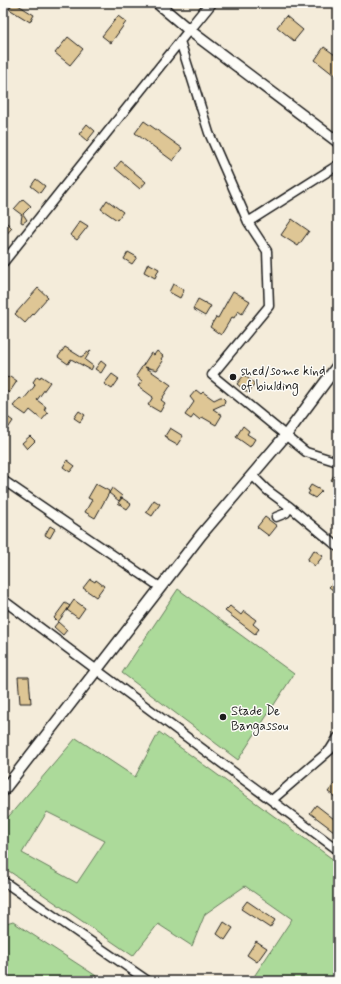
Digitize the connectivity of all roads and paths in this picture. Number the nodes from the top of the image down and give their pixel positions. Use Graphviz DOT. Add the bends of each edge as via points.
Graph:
graph roads {
  1 [pos="157,3"];
  2 [pos="211,3"];
  3 [pos="189,30"];
  4 [pos="180,41"];
  5 [pos="338,142"];
  6 [pos="338,165"];
  7 [pos="248,222"];
  8 [pos="3,263"];
  9 [pos="338,364"];
  10 [pos="286,435"];
  11 [pos="309,453"];
  12 [pos="252,475"];
  13 [pos="3,480"];
  14 [pos="290,507"];
  15 [pos="276,517"];
  16 [pos="338,547"];
  17 [pos="160,587"];
  18 [pos="3,600"];
  19 [pos="97,670"];
  20 [pos="338,737"];
  21 [pos="3,791"];
  22 [pos="272,800"];
  23 [pos="338,850"];
  24 [pos="3,881"];
  25 [pos="148,981"];
  1 -- 3 [label="main road"];
  2 -- 3 [label="main road"];
  3 -- 4 [label="street"];
  3 -- 5 [label="main road"];
  4 -- 7 [label="street" via="209,133"];
  4 -- 8 [label="street"];
  6 -- 7 [label="street"];
  7 -- 10 [label="street" via="268,251 269,306 212,375"];
  9 -- 10 [label="main road"];
  10 -- 11 [label="street" via="306,452 338,462"];
  10 -- 12 [label="main road"];
  12 -- 14 [label="street"];
  12 -- 17 [label="main road"];
  13 -- 17 [label="street"];
  14 -- 15 [label="street" via="286,513"];
  14 -- 16 [label="street"];
  17 -- 19 [label="main road"];
  18 -- 19 [label="street"];
  19 -- 21 [label="main road"];
  19 -- 22 [label="street"];
  20 -- 22 [label="street" via="330,750"];
  22 -- 23 [label="street"];
  24 -- 25 [label="street"];
}
